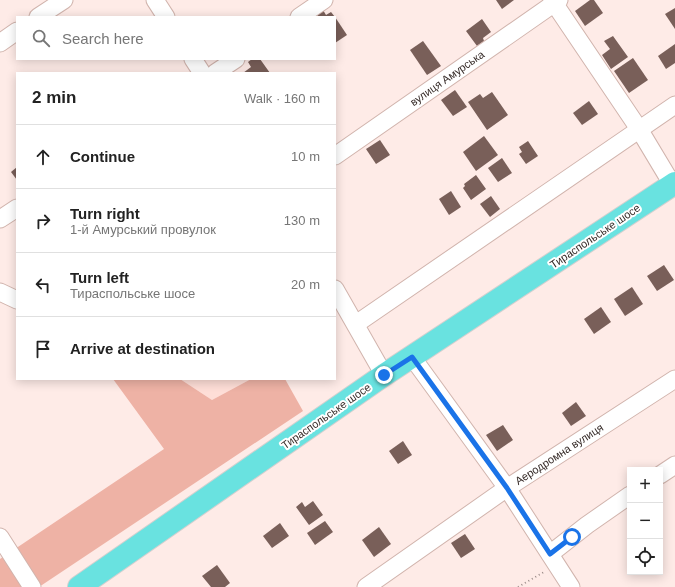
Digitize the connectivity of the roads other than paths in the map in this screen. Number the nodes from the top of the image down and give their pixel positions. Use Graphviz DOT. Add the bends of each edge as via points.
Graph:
graph roads {
  1 [pos="64,0"];
  2 [pos="155,0"];
  3 [pos="324,0"];
  4 [pos="555,1"];
  5 [pos="40,16"];
  6 [pos="165,16"];
  7 [pos="300,16"];
  8 [pos="16,32"];
  9 [pos="0,43"];
  10 [pos="194,60"];
  11 [pos="234,60"];
  12 [pos="201,72"];
  13 [pos="216,72"];
  14 [pos="675,105"];
  15 [pos="639,129"];
  16 [pos="336,155"];
  17 [pos="674,184"];
  18 [pos="16,209"];
  19 [pos="0,219"];
  20 [pos="336,290"];
  21 [pos="0,292"];
  22 [pos="16,300"];
  23 [pos="356,324"];
  24 [pos="412,357"];
  25 [pos="384,375"];
  26 [pos="675,379"];
  27 [pos="675,464"];
  28 [pos="663,473"];
  29 [pos="507,488"];
  30 [pos="627,497"];
  31 [pos="0,537"];
  32 [pos="553,559"];
  33 [pos="32,587"];
  34 [pos="79,587"];
  35 [pos="366,587"];
  36 [pos="571,587"];
  1 -- 5 [label="street"];
  2 -- 6 [label="street"];
  3 -- 7 [label="street"];
  4 -- 15 [label="street"];
  4 -- 16 [label="street, вулиця Амурська"];
  8 -- 9 [label="street"];
  10 -- 12 [label="street"];
  11 -- 13 [label="street"];
  14 -- 15 [label="street"];
  15 -- 17 [label="street"];
  15 -- 23 [label="street"];
  17 -- 24 [label="main road, Тираспольське шосе"];
  18 -- 19 [label="street"];
  20 -- 23 [label="street"];
  21 -- 22 [label="street"];
  23 -- 25 [label="street"];
  24 -- 25 [label="main road, Тираспольське шосе"];
  24 -- 29 [label="street"];
  25 -- 34 [label="main road, Тираспольське шосе"];
  26 -- 29 [label="street, Аеродромна вулиця"];
  27 -- 28 [label="street"];
  29 -- 32 [label="street"];
  29 -- 35 [label="street, Аеродромна вулиця"];
  30 -- 32 [label="street" via="587,525"];
  31 -- 33 [label="street"];
  32 -- 36 [label="street"];
}
